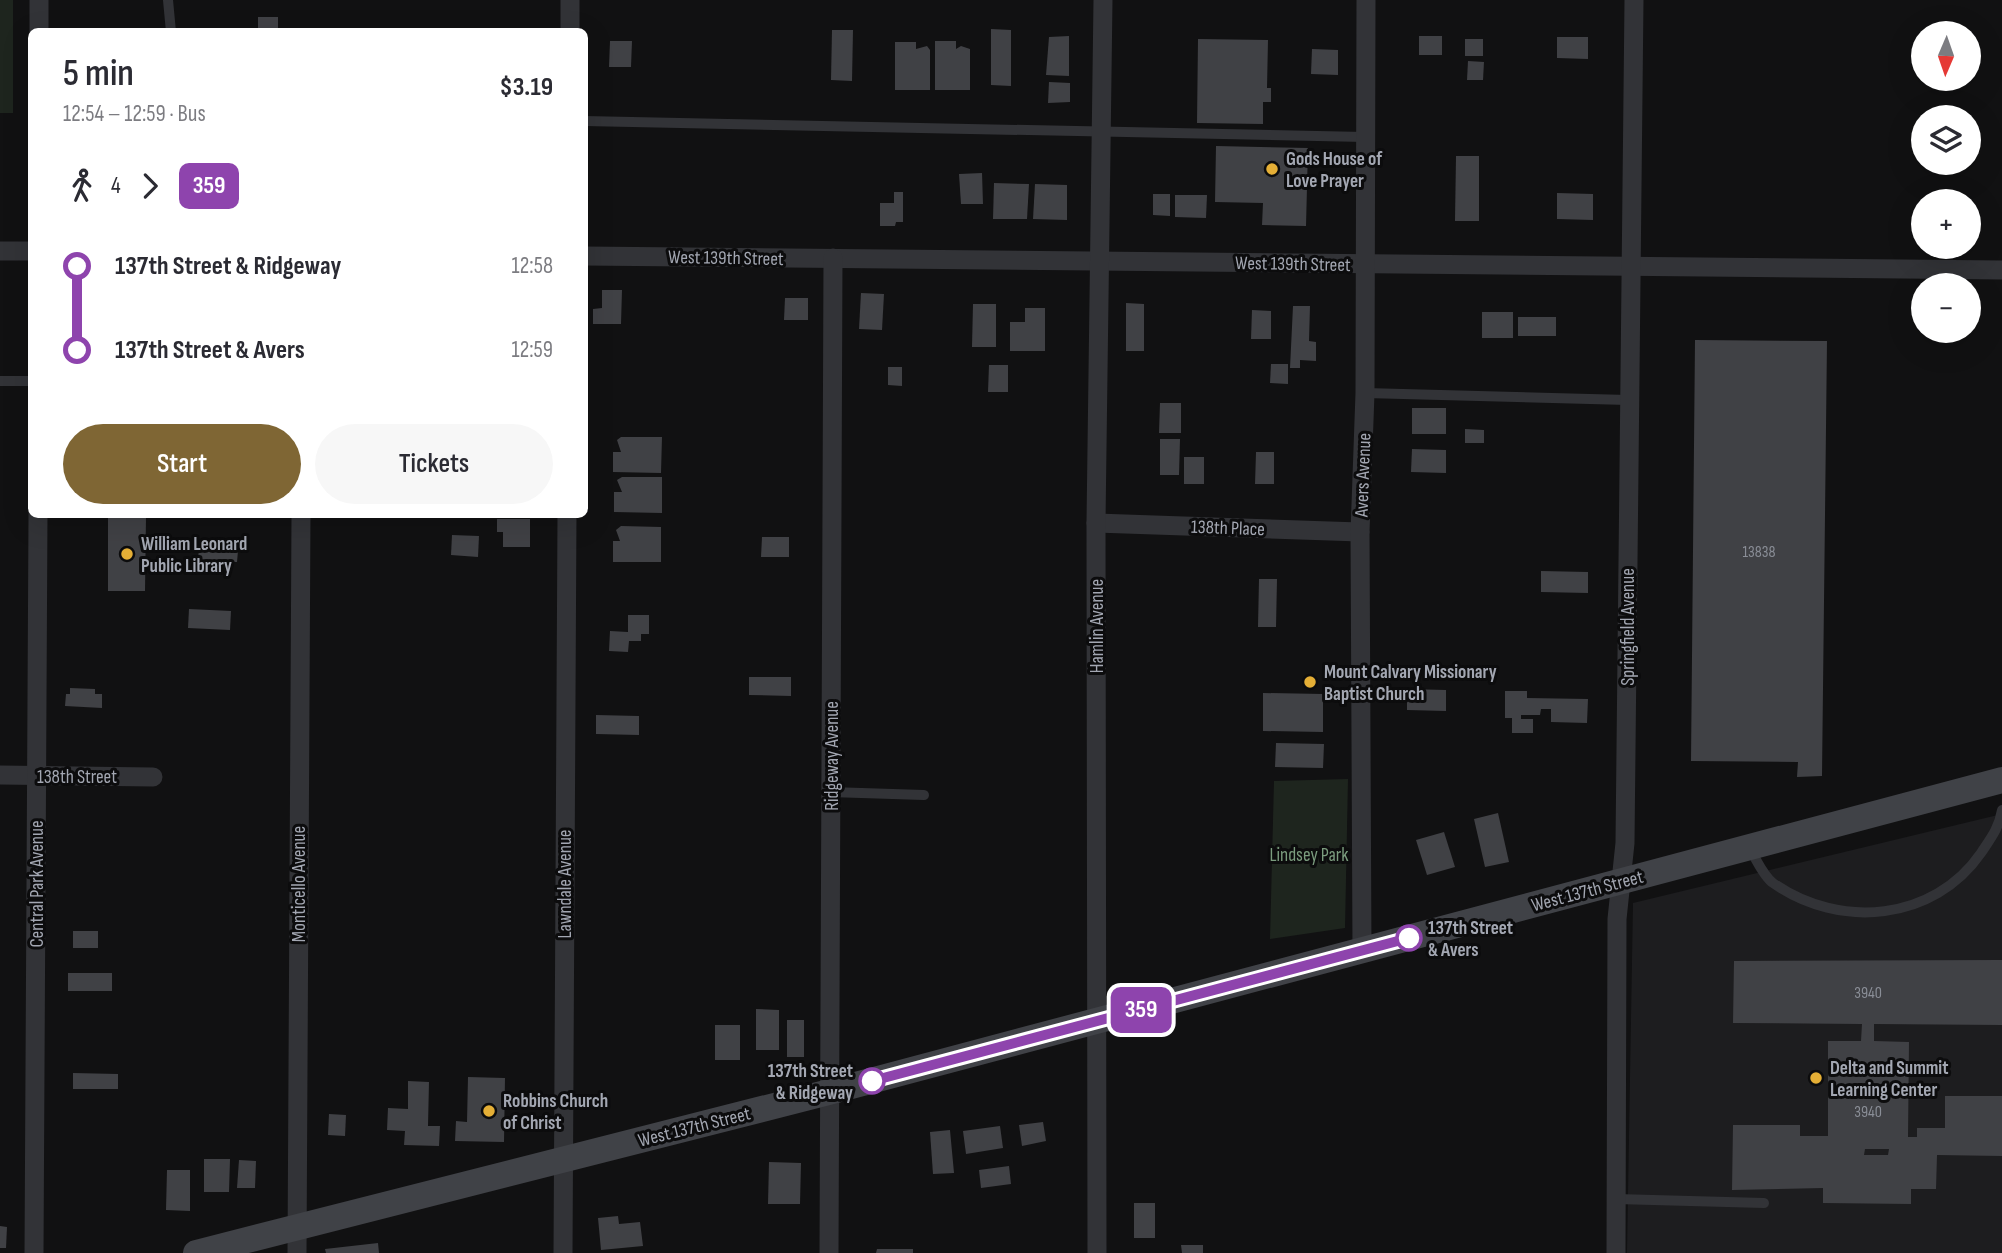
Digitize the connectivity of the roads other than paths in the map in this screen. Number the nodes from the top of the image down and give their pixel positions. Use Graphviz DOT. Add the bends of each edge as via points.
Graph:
graph roads {
  1 [pos="39,0"];
  2 [pos="168,0"];
  3 [pos="570,0"];
  4 [pos="1103,0"];
  5 [pos="1366,0"];
  6 [pos="1634,0"];
  7 [pos="39,28"];
  8 [pos="171,28"];
  9 [pos="570,28"];
  10 [pos="588,121"];
  11 [pos="1101,131"];
  12 [pos="1365,137"];
  13 [pos="0,251"];
  14 [pos="28,251"];
  15 [pos="588,256"];
  16 [pos="833,258"];
  17 [pos="1098,261"];
  18 [pos="1365,264"];
  19 [pos="1630,267"];
  20 [pos="2002,270"];
  21 [pos="0,381"];
  22 [pos="28,381"];
  23 [pos="1364,393"];
  24 [pos="1628,400"];
  25 [pos="38,518"];
  26 [pos="301,518"];
  27 [pos="567,518"];
  28 [pos="1096,523"];
  29 [pos="1360,532"];
  30 [pos="0,775"];
  31 [pos="36,776"];
  32 [pos="153,777"];
  33 [pos="2002,780"];
  34 [pos="830,792"];
  35 [pos="924,795"];
  36 [pos="2002,810"];
  37 [pos="1749,847"];
  38 [pos="1621,881"];
  39 [pos="1362,950"];
  40 [pos="1095,1023"];
  41 [pos="830,1092"];
  42 [pos="563,1158"];
  43 [pos="1616,1199"];
  44 [pos="1764,1203"];
  45 [pos="297,1240"];
  46 [pos="34,1253"];
  47 [pos="196,1253"];
  48 [pos="563,1253"];
  49 [pos="829,1253"];
  50 [pos="1097,1253"];
  51 [pos="1616,1253"];
  1 -- 7 [label="street"];
  2 -- 8 [label="lane"];
  3 -- 9 [label="street"];
  4 -- 11 [label="street, Hamlin Avenue"];
  5 -- 12 [label="street, Avers Avenue"];
  6 -- 19 [label="street, Springfield Avenue"];
  10 -- 11 [label="lane"];
  11 -- 12 [label="lane"];
  11 -- 17 [label="street, Hamlin Avenue"];
  12 -- 18 [label="street, Avers Avenue"];
  13 -- 14 [label="street"];
  15 -- 16 [label="street, West 139th Street"];
  16 -- 17 [label="street, West 139th Street"];
  16 -- 34 [label="street, Ridgeway Avenue"];
  17 -- 18 [label="street, West 139th Street"];
  17 -- 28 [label="street, Hamlin Avenue"];
  18 -- 19 [label="street, West 139th Street"];
  18 -- 23 [label="street, Avers Avenue"];
  19 -- 20 [label="street, West 139th Street"];
  19 -- 24 [label="street, Springfield Avenue"];
  21 -- 22 [label="lane"];
  23 -- 24 [label="lane"];
  23 -- 29 [label="street, Avers Avenue"];
  24 -- 38 [label="street, Springfield Avenue"];
  25 -- 31 [label="street, Central Park Avenue"];
  26 -- 45 [label="street, Monticello Avenue"];
  27 -- 42 [label="street, Lawndale Avenue"];
  28 -- 29 [label="street, 138th Place"];
  28 -- 40 [label="street, Hamlin Avenue"];
  29 -- 39 [label="street, Avers Avenue"];
  30 -- 31 [label="street, 138th Street"];
  31 -- 32 [label="street, 138th Street"];
  31 -- 46 [label="street, Central Park Avenue"];
  33 -- 37 [label="main road, West 137th Street"];
  34 -- 35 [label="lane"];
  34 -- 41 [label="street, Ridgeway Avenue"];
  36 -- 37 [label="lane" via="2000,826 1974,864 1942,893 1902,911 1858,912 1809,903 1770,881"];
  37 -- 38 [label="main road, West 137th Street"];
  38 -- 39 [label="main road, West 137th Street"];
  38 -- 43 [label="street, Springfield Avenue"];
  39 -- 40 [label="main road, West 137th Street"];
  40 -- 41 [label="main road, West 137th Street"];
  40 -- 50 [label="street, Hamlin Avenue"];
  41 -- 42 [label="main road, West 137th Street"];
  41 -- 49 [label="street, Ridgeway Avenue"];
  42 -- 45 [label="main road, West 137th Street"];
  42 -- 48 [label="street, Lawndale Avenue"];
  43 -- 44 [label="lane"];
  43 -- 51 [label="street, Springfield Avenue"];
  45 -- 47 [label="main road, West 137th Street"];
}
